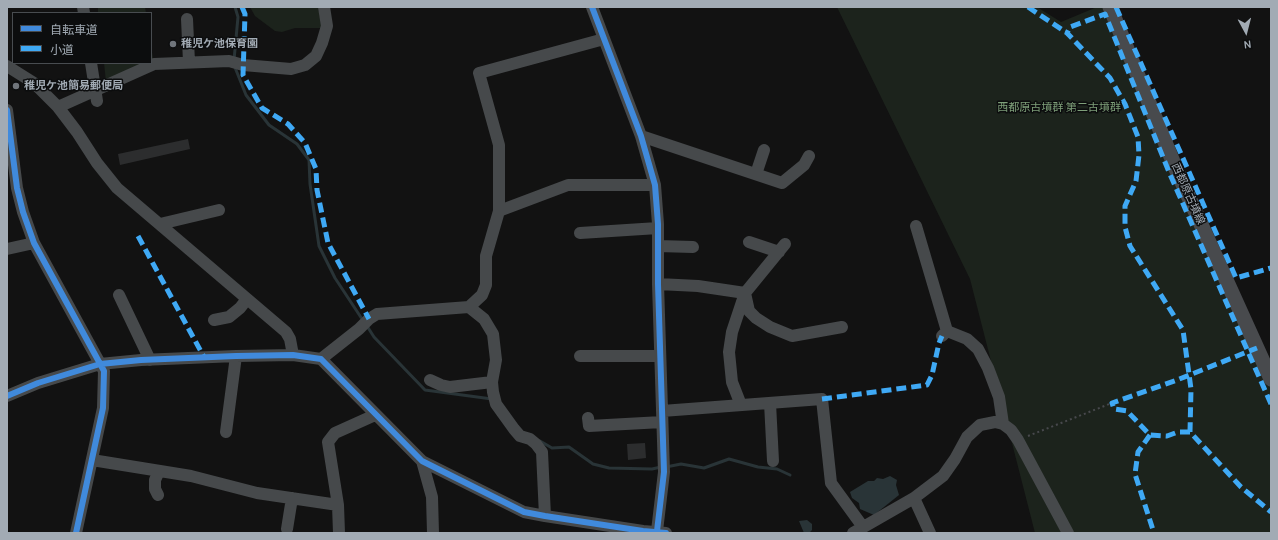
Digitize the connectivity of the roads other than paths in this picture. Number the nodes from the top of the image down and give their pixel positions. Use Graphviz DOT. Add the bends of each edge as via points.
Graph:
graph roads {
  1 [pos="324,7"];
  2 [pos="592,7"];
  3 [pos="1110,7"];
  4 [pos="187,19"];
  5 [pos="604,39"];
  6 [pos="189,62"];
  7 [pos="91,64"];
  8 [pos="7,66"];
  9 [pos="96,95"];
  10 [pos="58,107"];
  11 [pos="7,110"];
  12 [pos="641,136"];
  13 [pos="764,150"];
  14 [pos="809,156"];
  15 [pos="756,174"];
  16 [pos="655,185"];
  17 [pos="219,210"];
  18 [pos="499,211"];
  19 [pos="160,224"];
  20 [pos="916,226"];
  21 [pos="658,228"];
  22 [pos="580,233"];
  23 [pos="748,242"];
  24 [pos="34,243"];
  25 [pos="658,246"];
  26 [pos="693,247"];
  27 [pos="7,249"];
  28 [pos="658,284"];
  29 [pos="746,293"];
  30 [pos="119,295"];
  31 [pos="247,299"];
  32 [pos="469,307"];
  33 [pos="214,320"];
  34 [pos="842,327"];
  35 [pos="293,355"];
  36 [pos="236,356"];
  37 [pos="580,356"];
  38 [pos="660,356"];
  39 [pos="320,359"];
  40 [pos="150,360"];
  41 [pos="100,364"];
  42 [pos="1271,379"];
  43 [pos="430,380"];
  44 [pos="493,387"];
  45 [pos="7,396"];
  46 [pos="770,403"];
  47 [pos="741,405"];
  48 [pos="375,415"];
  49 [pos="662,416"];
  50 [pos="588,418"];
  51 [pos="1003,424"];
  52 [pos="226,432"];
  53 [pos="92,460"];
  54 [pos="422,461"];
  55 [pos="773,462"];
  56 [pos="159,471"];
  57 [pos="158,495"];
  58 [pos="292,498"];
  59 [pos="914,498"];
  60 [pos="338,505"];
  61 [pos="545,516"];
  62 [pos="287,530"];
  63 [pos="858,530"];
  64 [pos="643,532"];
  65 [pos="662,532"];
  66 [pos="76,533"];
  67 [pos="339,533"];
  68 [pos="433,533"];
  69 [pos="930,533"];
  70 [pos="1068,533"];
  1 -- 6 [label="street" via="326,26 322,43 316,56 304,65 291,69 234,62"];
  2 -- 5 [label="street"];
  3 -- 42 [label="main road, 西都原古墳線" via="1176,169"];
  4 -- 6 [label="street"];
  5 -- 12 [label="street"];
  5 -- 18 [label="street" via="479,74 499,145"];
  6 -- 9 [label="street" via="154,64"];
  7 -- 9 [label="street"];
  8 -- 10 [label="street" via="34,83"];
  9 -- 10 [label="street"];
  10 -- 19 [label="street" via="117,188"];
  11 -- 24 [label="street" via="18,188"];
  12 -- 15 [label="street"];
  12 -- 16 [label="street"];
  13 -- 15 [label="street"];
  14 -- 15 [label="street" via="804,165 782,183"];
  16 -- 18 [label="street" via="568,186"];
  16 -- 21 [label="street"];
  17 -- 19 [label="street"];
  18 -- 32 [label="street" via="486,256 486,285 482,295"];
  19 -- 31 [label="street"];
  20 -- 51 [label="street" via="944,334 967,339 978,349 999,397"];
  21 -- 22 [label="street"];
  21 -- 25 [label="street"];
  23 -- 29 [label="street" via="782,248"];
  24 -- 27 [label="street"];
  24 -- 41 [label="street"];
  25 -- 26 [label="street"];
  25 -- 28 [label="street"];
  28 -- 29 [label="street" via="698,286"];
  28 -- 38 [label="street"];
  29 -- 34 [label="street" via="749,311 756,318 792,336"];
  29 -- 47 [label="street" via="732,332 729,352 732,382"];
  30 -- 40 [label="street"];
  31 -- 33 [label="street" via="229,317"];
  31 -- 35 [label="street" via="286,332"];
  32 -- 39 [label="street" via="377,314"];
  32 -- 44 [label="street" via="484,320 493,334 496,360"];
  35 -- 36 [label="street"];
  35 -- 39 [label="street"];
  36 -- 40 [label="street"];
  36 -- 52 [label="street"];
  37 -- 38 [label="street"];
  38 -- 49 [label="street"];
  39 -- 48 [label="street"];
  40 -- 41 [label="street"];
  41 -- 45 [label="street" via="38,383"];
  41 -- 53 [label="street" via="104,371 103,408"];
  43 -- 44 [label="street" via="450,387"];
  44 -- 61 [label="street" via="496,404 517,433 530,439 542,452"];
  46 -- 47 [label="street"];
  46 -- 55 [label="street"];
  46 -- 63 [label="street" via="822,399 831,483"];
  47 -- 49 [label="street"];
  48 -- 54 [label="street"];
  48 -- 60 [label="street" via="334,433 328,442"];
  49 -- 50 [label="street" via="589,426"];
  49 -- 65 [label="street"];
  51 -- 59 [label="street" via="995,422 980,425 967,437 942,476"];
  51 -- 70 [label="street" via="1018,440"];
  53 -- 56 [label="street"];
  53 -- 66 [label="street"];
  54 -- 61 [label="street" via="524,512"];
  54 -- 68 [label="street" via="432,497"];
  56 -- 57 [label="street" via="155,480"];
  56 -- 58 [label="street" via="191,476 257,493"];
  58 -- 60 [label="street"];
  58 -- 62 [label="street"];
  59 -- 63 [label="street"];
  59 -- 69 [label="street"];
  60 -- 67 [label="street"];
  61 -- 64 [label="street"];
  64 -- 65 [label="street"];
}
